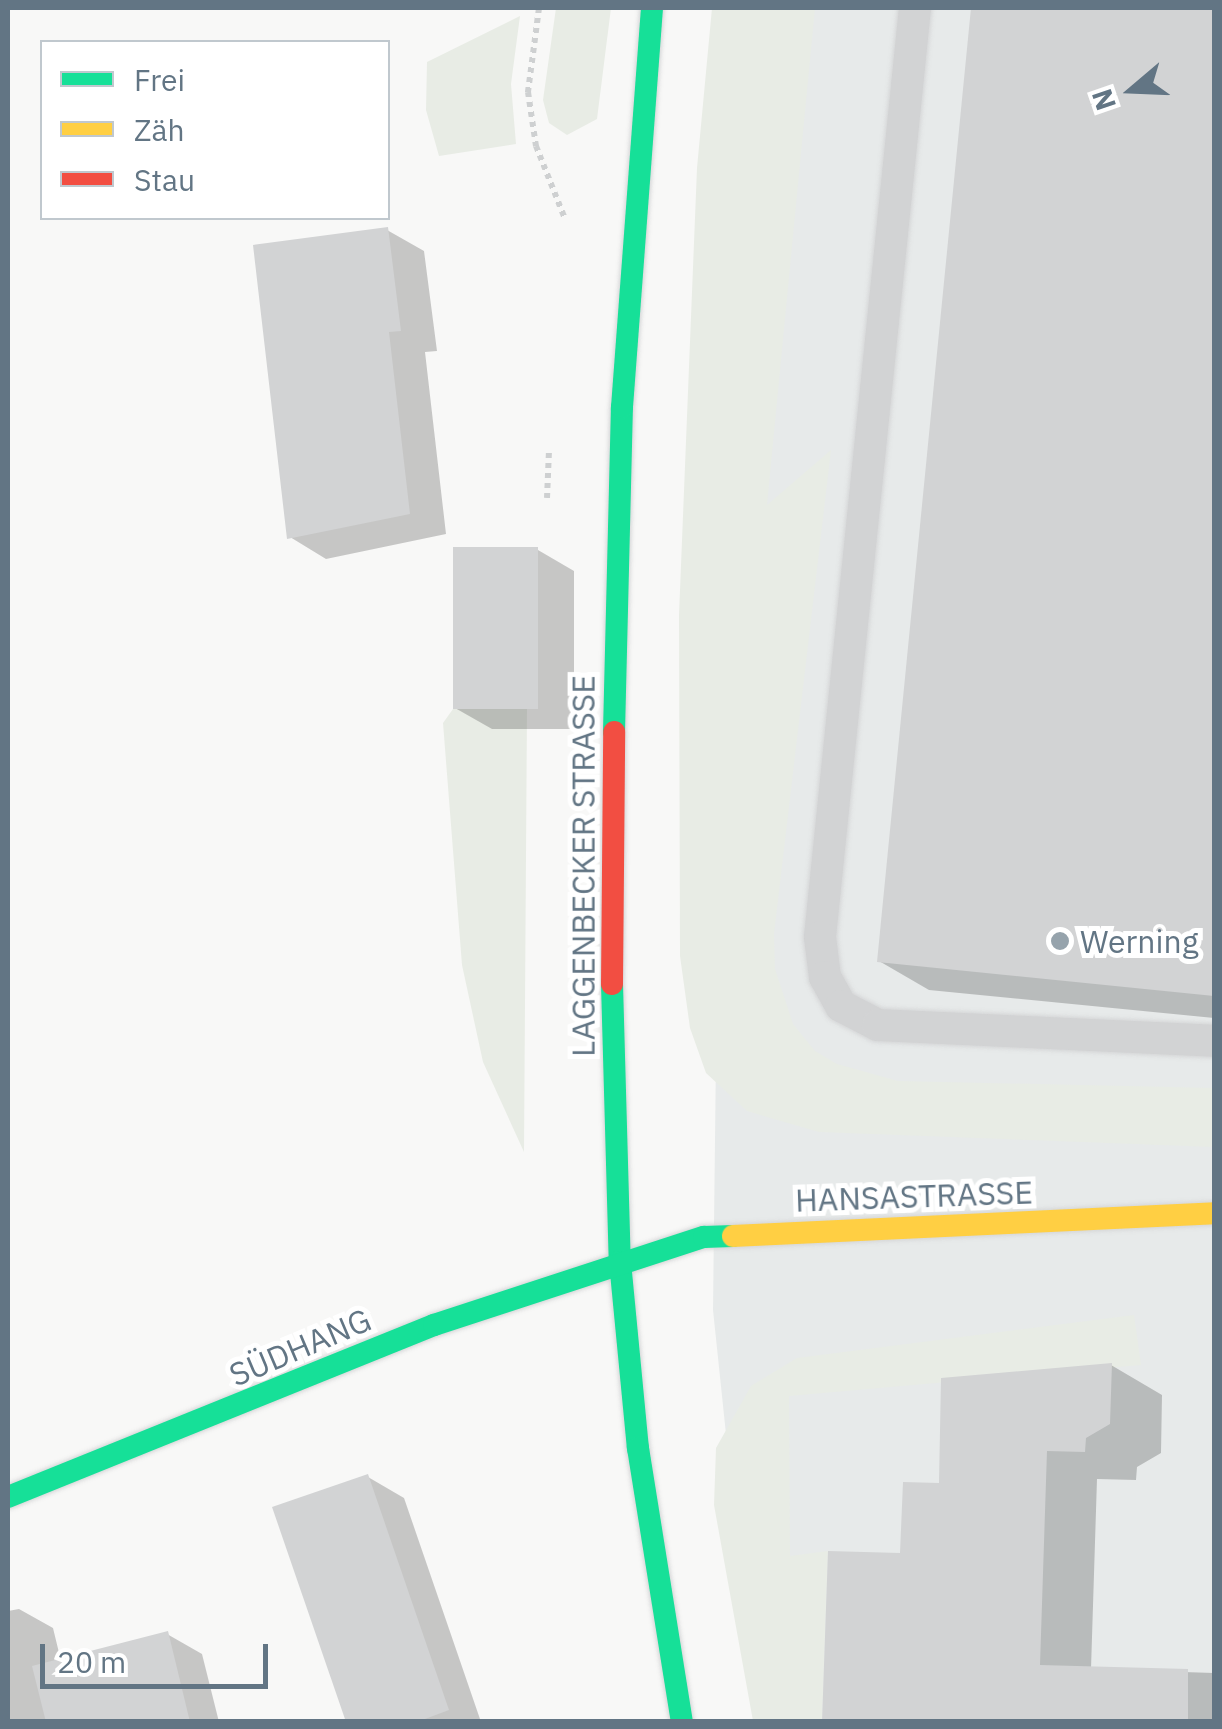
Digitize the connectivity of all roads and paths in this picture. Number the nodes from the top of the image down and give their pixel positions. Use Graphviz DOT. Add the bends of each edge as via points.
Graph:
graph roads {
  1 [pos="652,8"];
  2 [pos="915,8"];
  3 [pos="1214,1041"];
  4 [pos="1214,1213"];
  5 [pos="620,1262"];
  6 [pos="8,1497"];
  7 [pos="682,1722"];
  1 -- 5 [label="street, LAGGENBECKER STRASSE" via="622,407 610,922"];
  2 -- 3 [label="lane" via="820,938 824,977 841,1006 878,1024"];
  4 -- 5 [label="street, HANSASTRASSE" via="704,1237"];
  5 -- 6 [label="street, SÜDHANG" via="434,1325"];
  5 -- 7 [label="street, LAGGENBECKER STRASSE" via="638,1448"];
}
